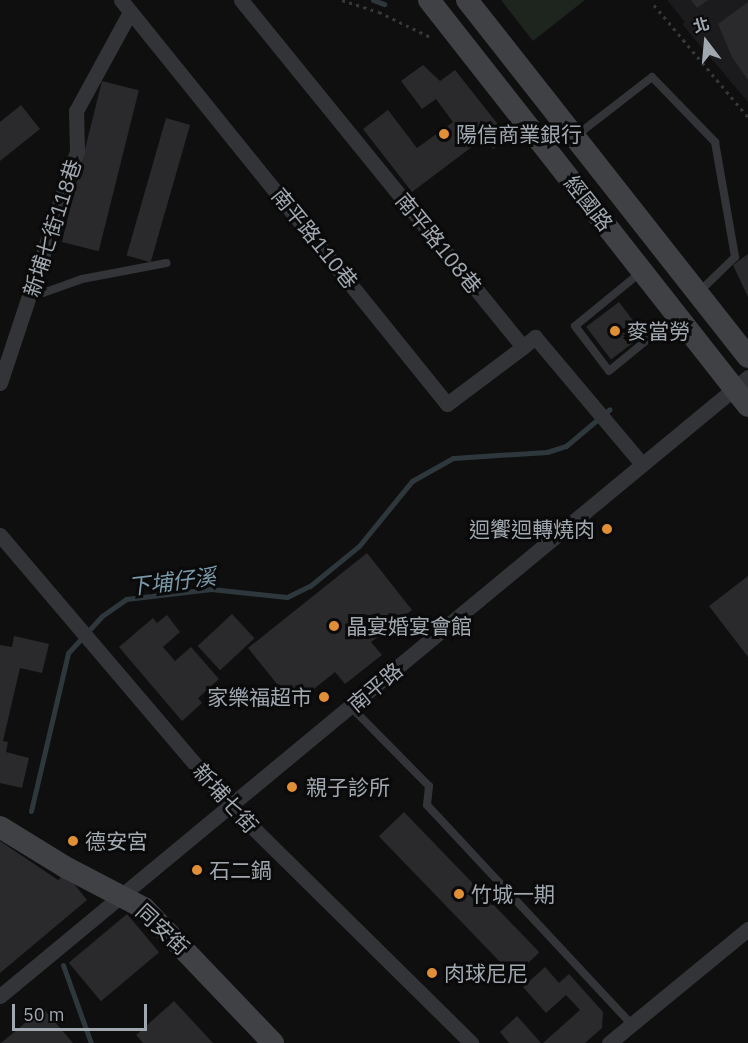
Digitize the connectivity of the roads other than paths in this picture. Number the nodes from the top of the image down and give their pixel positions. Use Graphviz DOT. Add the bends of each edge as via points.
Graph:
graph roads {
  1 [pos="242,0"];
  2 [pos="429,0"];
  3 [pos="467,0"];
  4 [pos="126,6"];
  5 [pos="575,137"];
  6 [pos="167,263"];
  7 [pos="643,271"];
  8 [pos="698,293"];
  9 [pos="29,298"];
  10 [pos="677,315"];
  11 [pos="523,347"];
  12 [pos="748,357"];
  13 [pos="2,363"];
  14 [pos="741,382"];
  15 [pos="0,383"];
  16 [pos="748,406"];
  17 [pos="641,463"];
  18 [pos="0,535"];
  19 [pos="351,707"];
  20 [pos="230,806"];
  21 [pos="0,827"];
  22 [pos="123,895"];
  23 [pos="748,929"];
  24 [pos="0,996"];
  25 [pos="631,1024"];
  26 [pos="273,1043"];
  27 [pos="471,1043"];
  28 [pos="609,1043"];
  1 -- 11 [label="street, 南平路108巷"];
  2 -- 7 [label="street, 經國路"];
  3 -- 5 [label="street, 經國路"];
  4 -- 9 [label="street, 新埔七街118巷" via="76,111 77,151"];
  4 -- 11 [label="street, 南平路110巷" via="447,404"];
  5 -- 8 [label="street, 經國路"];
  5 -- 8 [label="lane" via="652,76 715,142 735,257"];
  6 -- 9 [label="lane" via="82,279"];
  7 -- 10 [label="street, 經國路"];
  7 -- 10 [label="lane" via="575,326 609,371"];
  8 -- 12 [label="street, 經國路"];
  9 -- 13 [label="street, 新埔七街118巷"];
  10 -- 14 [label="street, 經國路"];
  11 -- 17 [label="street" via="535,337"];
  13 -- 15 [label="street, 新埔七街118巷"];
  14 -- 16 [label="street, 經國路"];
  14 -- 17 [label="street, 南平路"];
  17 -- 19 [label="street, 南平路"];
  18 -- 20 [label="street, 新埔七街"];
  19 -- 20 [label="street, 南平路"];
  19 -- 25 [label="lane" via="429,786 428,805"];
  20 -- 22 [label="street, 南平路"];
  20 -- 27 [label="street, 新埔七街"];
  21 -- 22 [label="street, 同安街" via="67,868"];
  22 -- 24 [label="street, 南平路"];
  22 -- 26 [label="street, 同安街" via="144,908 175,937"];
  23 -- 25 [label="street"];
  25 -- 28 [label="street"];
}
